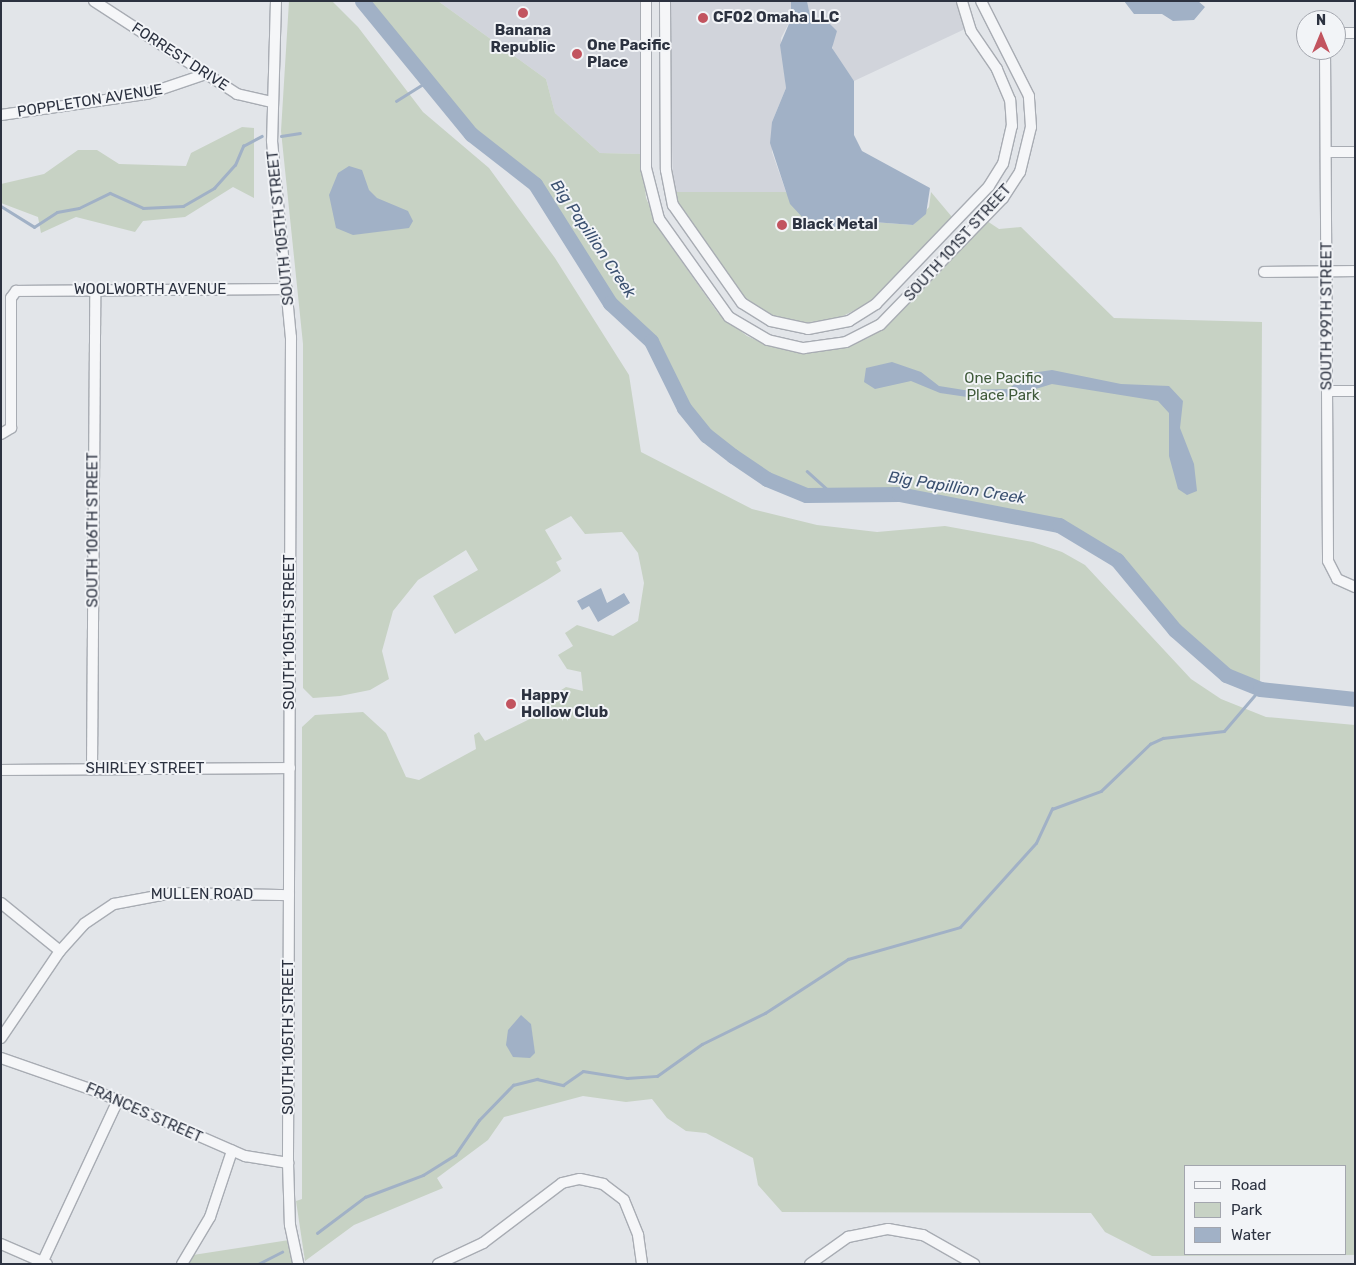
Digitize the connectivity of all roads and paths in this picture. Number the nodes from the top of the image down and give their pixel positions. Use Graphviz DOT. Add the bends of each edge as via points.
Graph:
graph roads {
  1 [pos="94,1"];
  2 [pos="646,1"];
  3 [pos="665,1"];
  4 [pos="962,1"];
  5 [pos="981,1"];
  6 [pos="276,3"];
  7 [pos="1326,60"];
  8 [pos="206,74"];
  9 [pos="271,102"];
  10 [pos="1,115"];
  11 [pos="1326,152"];
  12 [pos="1355,152"];
  13 [pos="1326,271"];
  14 [pos="1355,271"];
  15 [pos="1264,272"];
  16 [pos="287,289"];
  17 [pos="95,290"];
  18 [pos="1327,391"];
  19 [pos="1355,391"];
  20 [pos="5,433"];
  21 [pos="1355,587"];
  22 [pos="290,768"];
  23 [pos="1,770"];
  24 [pos="92,770"];
  25 [pos="289,895"];
  26 [pos="1,902"];
  27 [pos="60,952"];
  28 [pos="1,1038"];
  29 [pos="1,1058"];
  30 [pos="118,1100"];
  31 [pos="232,1151"];
  32 [pos="288,1163"];
  33 [pos="1,1244"];
  34 [pos="44,1263"];
  35 [pos="182,1264"];
  36 [pos="298,1264"];
  37 [pos="438,1264"];
  38 [pos="642,1264"];
  39 [pos="810,1264"];
  40 [pos="974,1264"];
  1 -- 8 [label="street, FORREST DRIVE"];
  2 -- 5 [label="street, SOUTH 101ST STREET" via="646,168 659,219 729,317 768,340 808,348 846,342 888,318 1003,198 1020,172 1030,142 1029,96"];
  3 -- 4 [label="street, SOUTH 101ST STREET" via="666,170 673,205 742,303 771,321 808,329 849,321 876,304 989,186 1002,164 1012,126 1010,100 997,69 971,31"];
  6 -- 9 [label="street, SOUTH 105TH STREET"];
  7 -- 11 [label="street, SOUTH 99TH STREET"];
  8 -- 9 [label="street, FORREST DRIVE" via="237,94"];
  8 -- 10 [label="street, POPPLETON AVENUE" via="147,94"];
  9 -- 16 [label="street, SOUTH 105TH STREET"];
  11 -- 12 [label="street"];
  11 -- 13 [label="street, SOUTH 99TH STREET"];
  13 -- 14 [label="street"];
  13 -- 15 [label="street"];
  13 -- 18 [label="street, SOUTH 99TH STREET"];
  16 -- 17 [label="street, WOOLWORTH AVENUE"];
  16 -- 22 [label="street, SOUTH 105TH STREET" via="292,394"];
  17 -- 20 [label="street, WOOLWORTH AVENUE" via="14,292"];
  17 -- 24 [label="street, SOUTH 106TH STREET"];
  18 -- 19 [label="street"];
  18 -- 21 [label="street, SOUTH 99TH STREET" via="1328,561 1337,579"];
  22 -- 24 [label="street, SHIRLEY STREET"];
  22 -- 25 [label="street, SOUTH 105TH STREET"];
  23 -- 24 [label="street, SHIRLEY STREET"];
  25 -- 27 [label="street, MULLEN ROAD" via="172,893 133,897 93,917"];
  25 -- 32 [label="street, SOUTH 105TH STREET"];
  26 -- 27 [label="street"];
  27 -- 28 [label="street, MULLEN ROAD"];
  29 -- 30 [label="street, FRANCES STREET"];
  30 -- 31 [label="street, FRANCES STREET"];
  30 -- 34 [label="street"];
  31 -- 32 [label="street, FRANCES STREET"];
  31 -- 35 [label="street" via="210,1217"];
  32 -- 36 [label="street, SOUTH 105TH STREET" via="290,1225"];
  33 -- 34 [label="street"];
  37 -- 38 [label="street" via="483,1243 549,1190 574,1179 603,1184 624,1200"];
  39 -- 40 [label="street" via="848,1237 888,1229 923,1235"];
}
